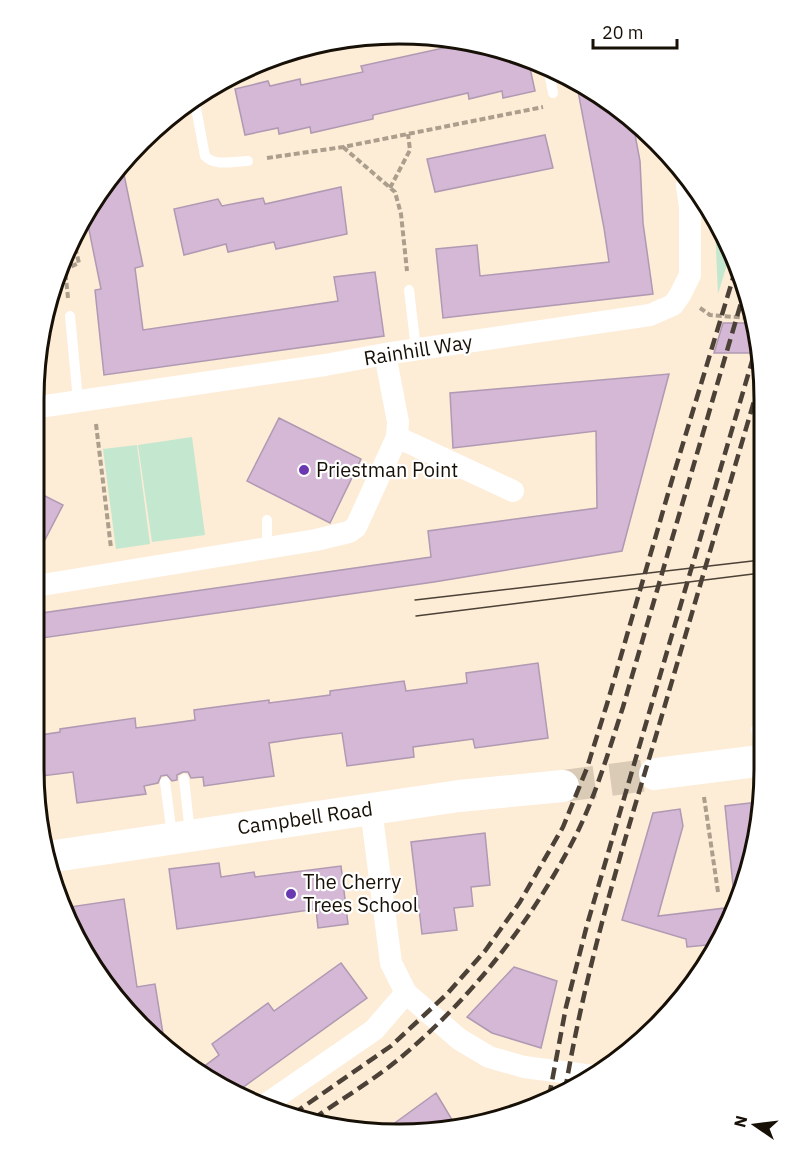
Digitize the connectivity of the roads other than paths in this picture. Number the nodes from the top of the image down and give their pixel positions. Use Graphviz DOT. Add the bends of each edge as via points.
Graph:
graph roads {
  1 [pos="550,78"];
  2 [pos="553,93"];
  3 [pos="196,107"];
  4 [pos="248,161"];
  5 [pos="688,193"];
  6 [pos="409,290"];
  7 [pos="70,312"];
  8 [pos="416,349"];
  9 [pos="385,354"];
  10 [pos="78,400"];
  11 [pos="44,406"];
  12 [pos="397,437"];
  13 [pos="513,491"];
  14 [pos="267,520"];
  15 [pos="267,548"];
  16 [pos="44,585"];
  17 [pos="754,761"];
  18 [pos="655,774"];
  19 [pos="184,779"];
  20 [pos="165,782"];
  21 [pos="563,786"];
  22 [pos="371,809"];
  23 [pos="182,837"];
  24 [pos="55,856"];
  25 [pos="406,993"];
  26 [pos="579,1074"];
  27 [pos="272,1100"];
  1 -- 2 [label="lane"];
  3 -- 4 [label="lane" via="205,156 215,163"];
  5 -- 8 [label="street, Rainhill Way" via="690,275 673,305 650,315"];
  6 -- 8 [label="lane"];
  7 -- 10 [label="lane"];
  8 -- 9 [label="street, Rainhill Way"];
  9 -- 10 [label="street, Rainhill Way"];
  9 -- 12 [label="street" via="398,422"];
  10 -- 11 [label="street, Rainhill Way"];
  12 -- 13 [label="street"];
  12 -- 15 [label="street" via="356,527 316,540"];
  14 -- 15 [label="lane"];
  15 -- 16 [label="street"];
  17 -- 18 [label="street"];
  19 -- 23 [label="lane"];
  20 -- 23 [label="lane"];
  21 -- 22 [label="street, Campbell Road"];
  22 -- 23 [label="street, Campbell Road"];
  22 -- 25 [label="street" via="391,963"];
  23 -- 24 [label="street, Campbell Road"];
  25 -- 26 [label="street" via="459,1039 489,1058"];
  25 -- 27 [label="street" via="374,1030"];
}
